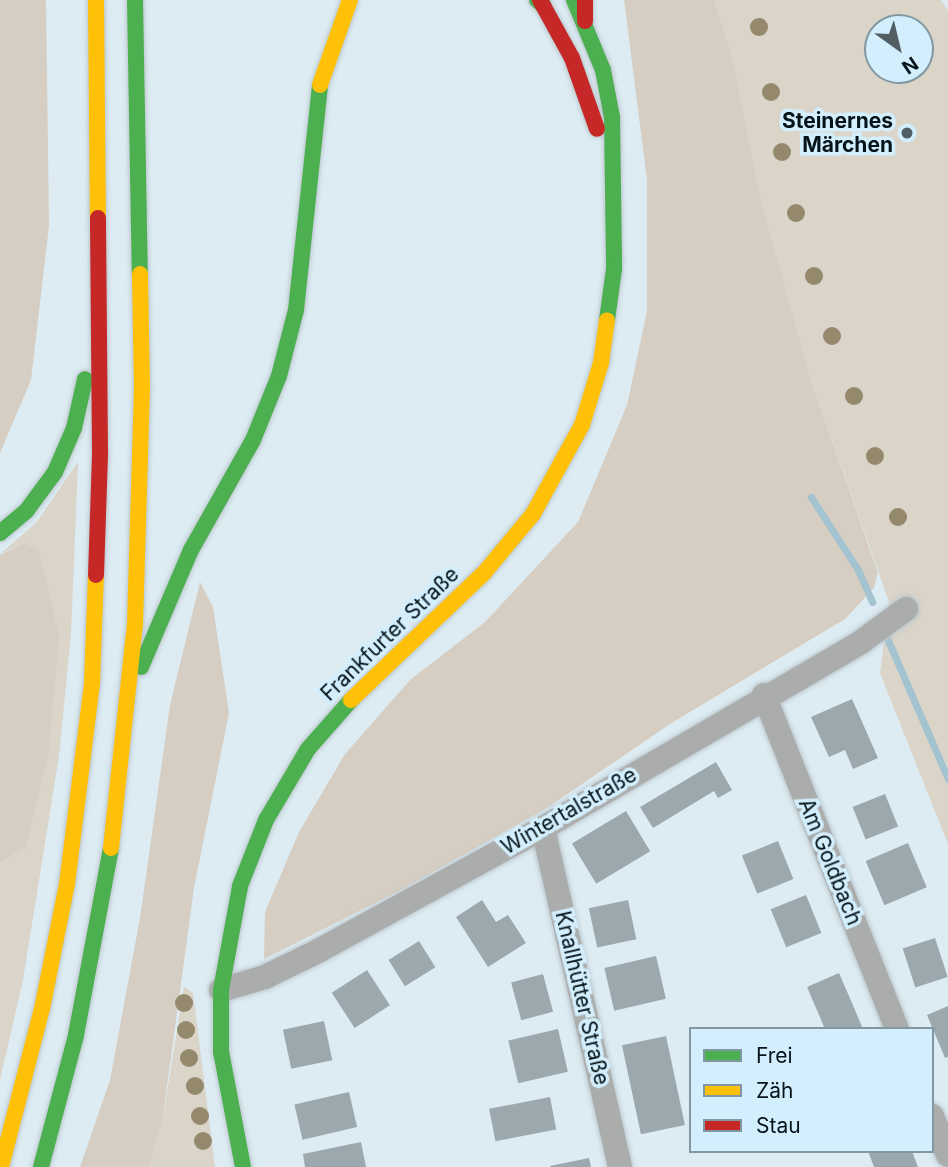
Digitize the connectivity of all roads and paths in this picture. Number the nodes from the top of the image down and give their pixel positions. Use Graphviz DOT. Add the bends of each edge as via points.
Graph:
graph roads {
  1 [pos="96,0"];
  2 [pos="135,0"];
  3 [pos="350,0"];
  4 [pos="361,0"];
  5 [pos="574,0"];
  6 [pos="585,0"];
  7 [pos="540,2"];
  8 [pos="585,22"];
  9 [pos="338,26"];
  10 [pos="612,182"];
  11 [pos="100,315"];
  12 [pos="0,533"];
  13 [pos="906,609"];
  14 [pos="764,695"];
  15 [pos="128,698"];
  16 [pos="543,828"];
  17 [pos="221,990"];
  18 [pos="896,1027"];
  19 [pos="934,1121"];
  20 [pos="948,1155"];
  21 [pos="1,1167"];
  22 [pos="41,1167"];
  23 [pos="243,1167"];
  24 [pos="620,1167"];
  1 -- 11 [label="main road"];
  2 -- 15 [label="main road" via="142,389"];
  3 -- 9 [label="main road"];
  4 -- 9 [label="main road"];
  5 -- 8 [label="main road"];
  6 -- 8 [label="main road"];
  7 -- 10 [label="main road" via="583,86"];
  8 -- 10 [label="main road" via="609,95"];
  9 -- 15 [label="main road" via="311,124 299,288 279,376 253,440 191,550"];
  10 -- 17 [label="main road, Frankfurter Straße" via="614,269 608,333 593,393 568,454 510,545 362,687 293,772 266,820 240,886"];
  11 -- 12 [label="main road" via="66,450 42,492"];
  11 -- 21 [label="main road" via="99,549 92,683 76,821 42,1009"];
  13 -- 14 [label="street, Wintertalstraße" via="861,642"];
  14 -- 16 [label="street, Wintertalstraße"];
  14 -- 18 [label="street, Am Goldbach"];
  15 -- 22 [label="main road" via="107,880 76,1035"];
  16 -- 17 [label="street, Wintertalstraße" via="320,950 265,977"];
  16 -- 24 [label="street, Knallhütter Straße"];
  17 -- 23 [label="main road, Frankfurter Straße" via="221,1052"];
  19 -- 20 [label="street"];
}
